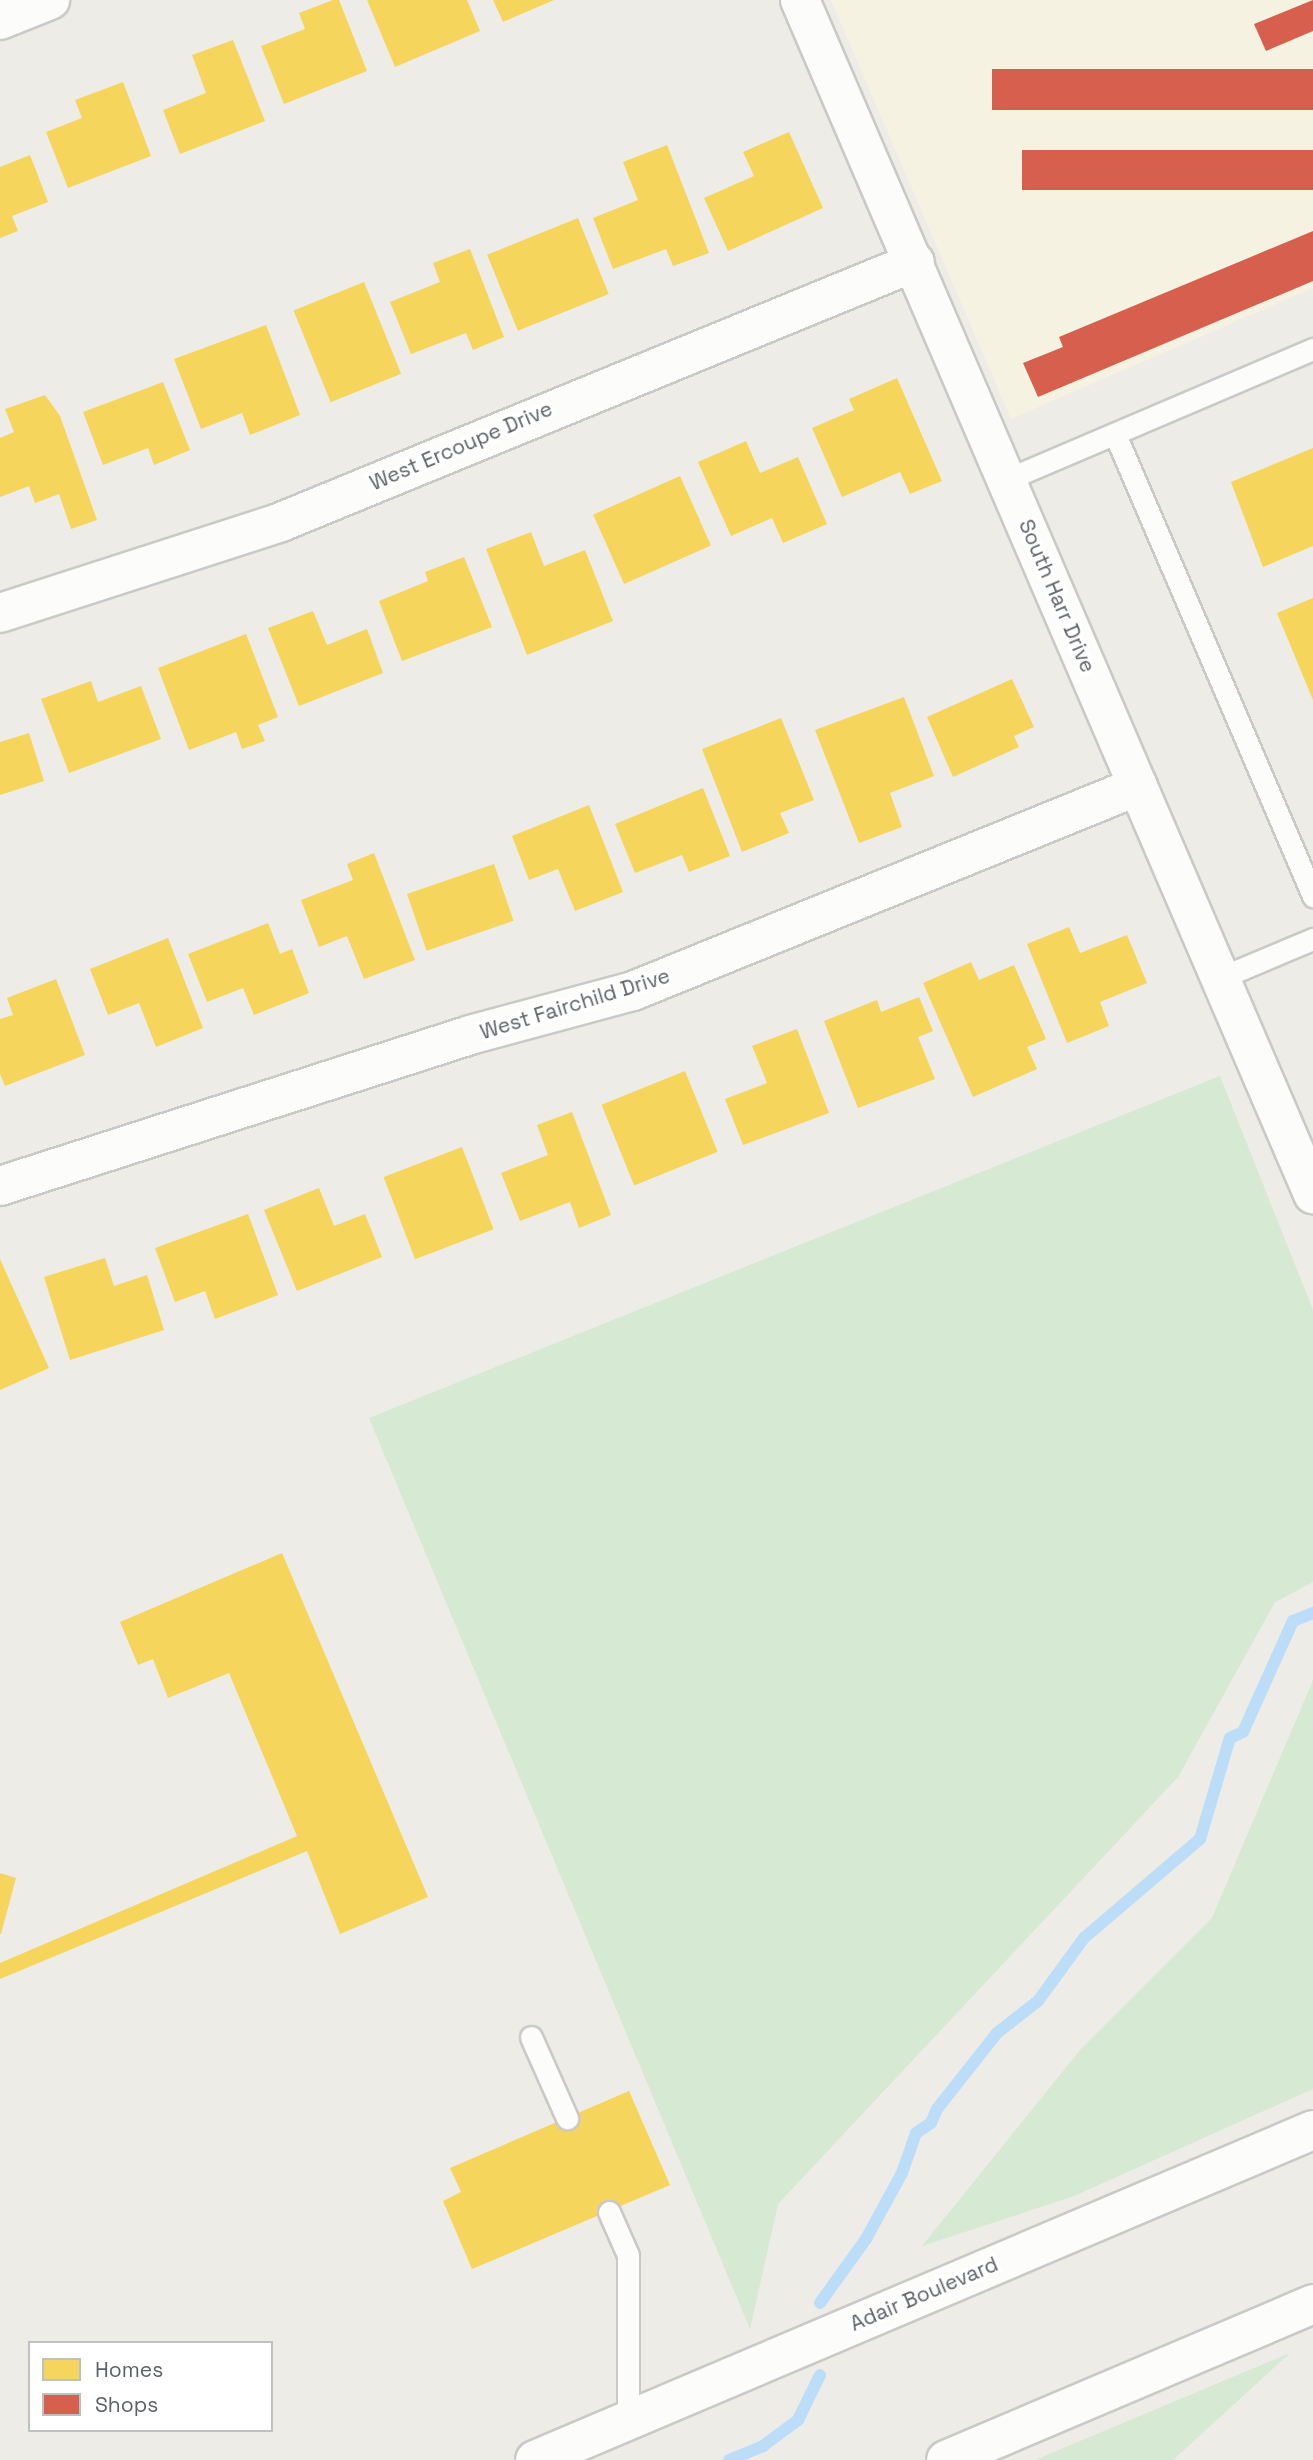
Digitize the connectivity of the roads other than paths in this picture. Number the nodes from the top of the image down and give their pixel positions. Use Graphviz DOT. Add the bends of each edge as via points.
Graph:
graph roads {
  1 [pos="50,0"];
  2 [pos="800,0"];
  3 [pos="0,20"];
  4 [pos="915,262"];
  5 [pos="1313,349"];
  6 [pos="1115,434"];
  7 [pos="1008,479"];
  8 [pos="0,613"];
  9 [pos="1138,786"];
  10 [pos="1313,896"];
  11 [pos="1313,939"];
  12 [pos="1220,978"];
  13 [pos="0,1186"];
  14 [pos="1313,1194"];
  15 [pos="531,2037"];
  16 [pos="567,2118"];
  17 [pos="1313,2130"];
  18 [pos="609,2212"];
  19 [pos="1313,2304"];
  20 [pos="628,2420"];
  21 [pos="535,2460"];
  22 [pos="946,2460"];
  1 -- 3 [label="street"];
  2 -- 4 [label="street, South Harr Drive"];
  4 -- 7 [label="street, South Harr Drive"];
  4 -- 8 [label="street, West Ercoupe Drive" via="281,522"];
  5 -- 6 [label="lane"];
  6 -- 7 [label="lane"];
  6 -- 10 [label="lane"];
  7 -- 9 [label="street, South Harr Drive"];
  9 -- 12 [label="street, South Harr Drive"];
  9 -- 13 [label="street, West Fairchild Drive" via="633,991 470,1035"];
  11 -- 12 [label="lane"];
  12 -- 14 [label="street, South Harr Drive"];
  15 -- 16 [label="lane"];
  17 -- 20 [label="street, Adair Boulevard"];
  18 -- 20 [label="lane" via="628,2255"];
  19 -- 22 [label="street"];
  20 -- 21 [label="street, Adair Boulevard"];
}
